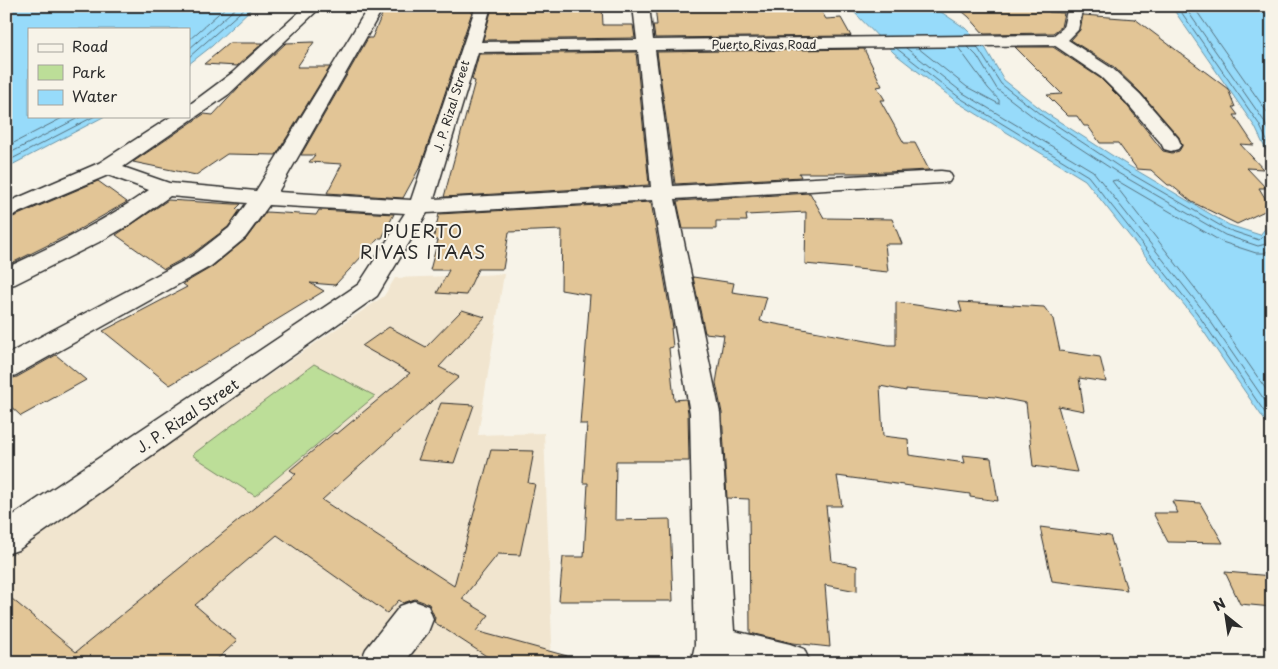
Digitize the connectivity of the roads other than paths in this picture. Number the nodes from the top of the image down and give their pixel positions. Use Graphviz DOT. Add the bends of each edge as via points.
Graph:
graph roads {
  1 [pos="315,6"];
  2 [pos="377,6"];
  3 [pos="484,6"];
  4 [pos="641,6"];
  5 [pos="1076,6"];
  6 [pos="1058,40"];
  7 [pos="645,45"];
  8 [pos="470,46"];
  9 [pos="190,113"];
  10 [pos="182,118"];
  11 [pos="1172,145"];
  12 [pos="107,168"];
  13 [pos="941,177"];
  14 [pos="166,189"];
  15 [pos="663,193"];
  16 [pos="263,198"];
  17 [pos="420,207"];
  18 [pos="6,210"];
  19 [pos="6,278"];
  20 [pos="6,368"];
  21 [pos="6,539"];
  22 [pos="414,619"];
  23 [pos="713,654"];
  24 [pos="380,663"];
  25 [pos="790,663"];
  1 -- 9 [label="street" via="253,63"];
  2 -- 16 [label="street"];
  3 -- 8 [label="street, J. P. Rizal Street"];
  4 -- 7 [label="street"];
  5 -- 6 [label="street" via="1070,30"];
  6 -- 7 [label="street, Puerto Rivas Road"];
  6 -- 11 [label="street" via="1107,73"];
  7 -- 8 [label="street, Puerto Rivas Road"];
  7 -- 15 [label="street"];
  8 -- 17 [label="street, J. P. Rizal Street"];
  10 -- 12 [label="street"];
  12 -- 14 [label="street"];
  12 -- 18 [label="street"];
  13 -- 15 [label="street"];
  14 -- 16 [label="street"];
  14 -- 19 [label="street" via="93,236"];
  15 -- 17 [label="street"];
  15 -- 23 [label="street" via="705,413"];
  16 -- 17 [label="street"];
  16 -- 20 [label="street" via="237,233 202,261"];
  17 -- 21 [label="street, J. P. Rizal Street" via="368,290"];
  22 -- 24 [label="street"];
  23 -- 25 [label="street"];
}
